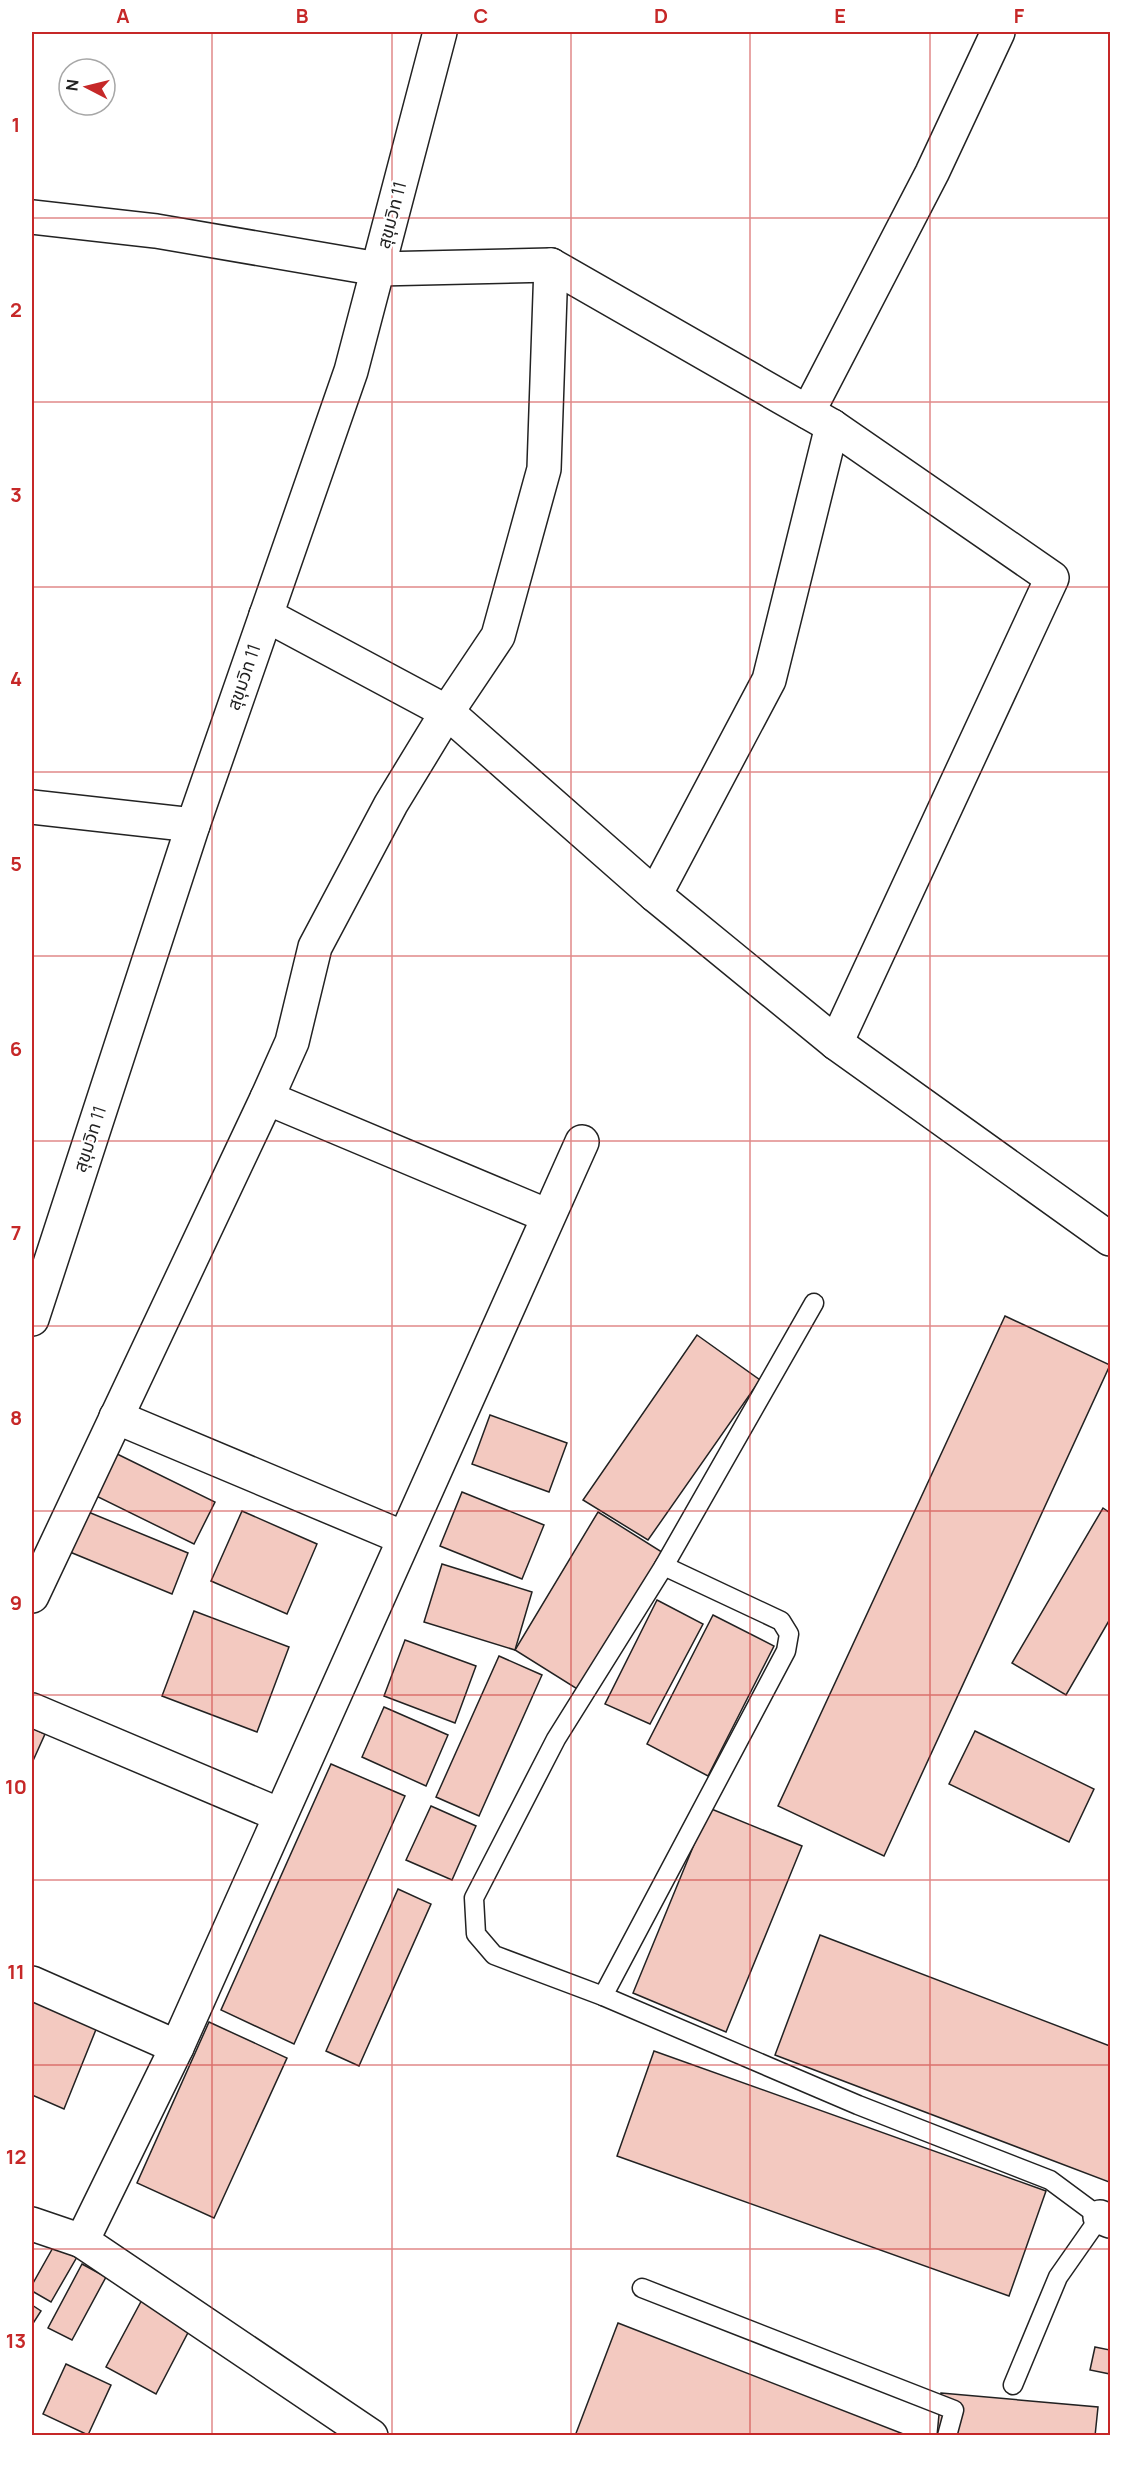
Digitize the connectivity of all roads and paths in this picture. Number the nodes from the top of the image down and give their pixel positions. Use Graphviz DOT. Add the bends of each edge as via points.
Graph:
graph roads {
  1 [pos="440,32"];
  2 [pos="998,32"];
  3 [pos="32,217"];
  4 [pos="552,265"];
  5 [pos="378,269"];
  6 [pos="820,419"];
  7 [pos="266,615"];
  8 [pos="447,712"];
  9 [pos="32,807"];
  10 [pos="193,825"];
  11 [pos="655,896"];
  12 [pos="836,1043"];
  13 [pos="267,1098"];
  14 [pos="582,1142"];
  15 [pos="548,1216"];
  16 [pos="1110,1239"];
  17 [pos="814,1303"];
  18 [pos="32,1319"];
  19 [pos="116,1417"];
  20 [pos="404,1538"];
  21 [pos="664,1566"];
  22 [pos="32,1596"];
  23 [pos="32,1710"];
  24 [pos="280,1815"];
  25 [pos="32,1983"];
  26 [pos="603,1996"];
  27 [pos="177,2047"];
  28 [pos="1105,2219"];
  29 [pos="32,2224"];
  30 [pos="82,2241"];
  31 [pos="642,2288"];
  32 [pos="1013,2385"];
  33 [pos="371,2436"];
  34 [pos="947,2436"];
  1 -- 5 [label="street, สุขุมวิท 11"];
  2 -- 6 [label="street"];
  3 -- 5 [label="street" via="156,231"];
  4 -- 5 [label="street"];
  4 -- 6 [label="street"];
  4 -- 8 [label="street" via="544,469 498,636"];
  5 -- 7 [label="street, สุขุมวิท 11" via="351,371"];
  6 -- 11 [label="street" via="769,680"];
  6 -- 12 [label="street" via="1052,578"];
  7 -- 8 [label="street"];
  7 -- 10 [label="street, สุขุมวิท 11"];
  8 -- 11 [label="street"];
  8 -- 13 [label="street" via="315,947 292,1042"];
  9 -- 10 [label="street"];
  10 -- 18 [label="street, สุขุมวิท 11"];
  11 -- 12 [label="street"];
  12 -- 16 [label="street"];
  13 -- 15 [label="street"];
  13 -- 19 [label="street"];
  14 -- 15 [label="street"];
  15 -- 20 [label="street"];
  17 -- 21 [label="lane"];
  19 -- 20 [label="street"];
  19 -- 22 [label="street"];
  20 -- 24 [label="street"];
  21 -- 26 [label="lane" via="781,1621 789,1634 786,1651"];
  21 -- 26 [label="lane" via="556,1739 474,1898 476,1934 494,1955"];
  23 -- 24 [label="street"];
  24 -- 27 [label="street"];
  25 -- 27 [label="street"];
  26 -- 28 [label="lane" via="858,2105 1050,2180"];
  27 -- 30 [label="street"];
  28 -- 32 [label="lane" via="1058,2277"];
  29 -- 30 [label="street"];
  30 -- 33 [label="street"];
  31 -- 34 [label="lane" via="954,2410"];
}
